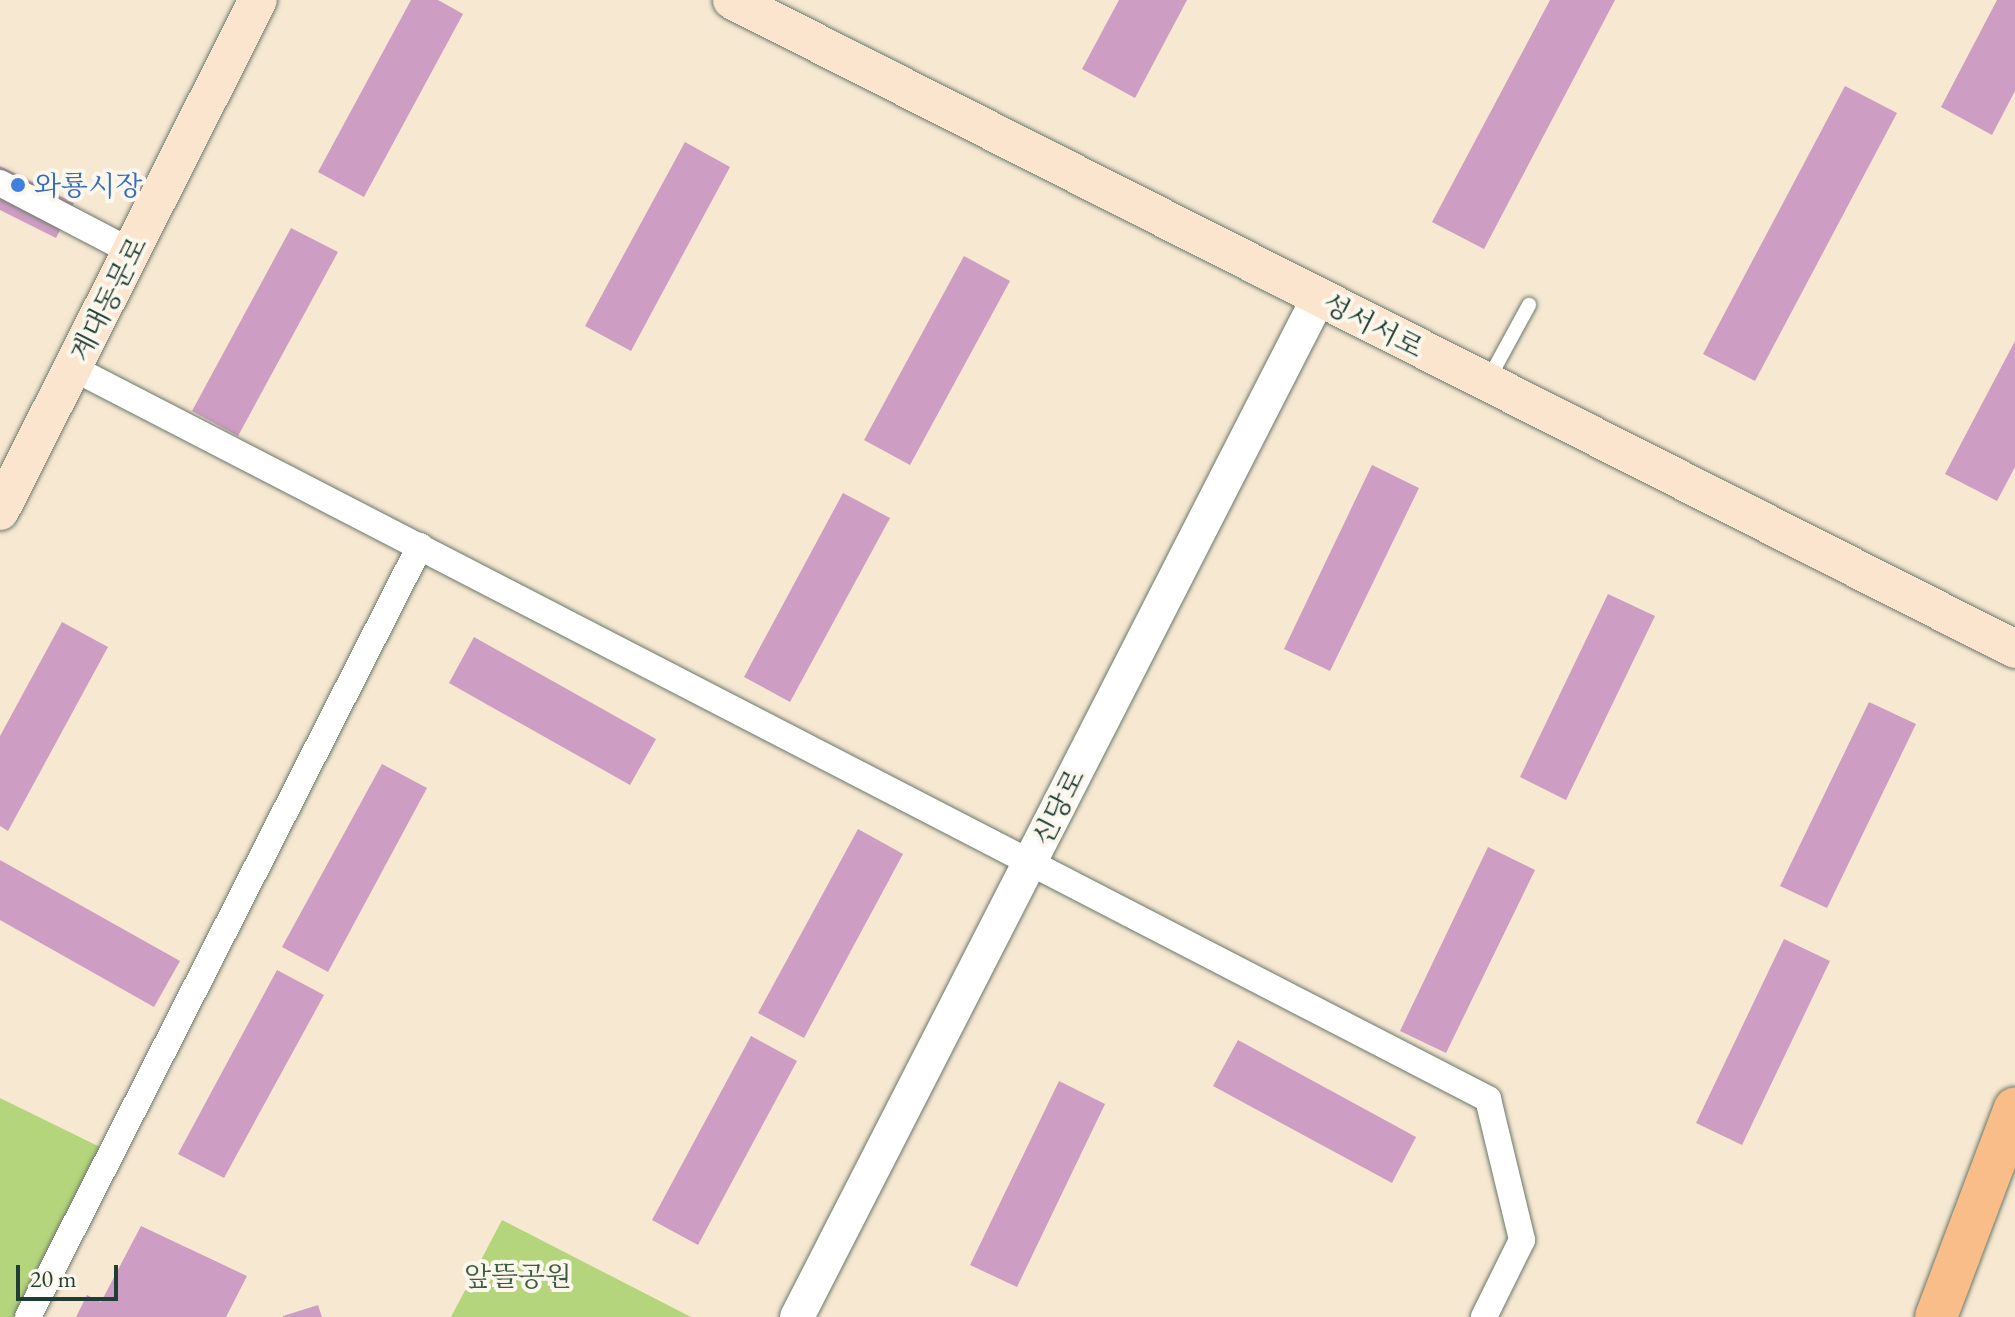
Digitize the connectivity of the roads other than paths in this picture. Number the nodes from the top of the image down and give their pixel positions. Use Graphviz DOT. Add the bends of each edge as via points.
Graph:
graph roads {
  1 [pos="258,0"];
  2 [pos="732,0"];
  3 [pos="0,183"];
  4 [pos="132,252"];
  5 [pos="1319,297"];
  6 [pos="1529,305"];
  7 [pos="73,368"];
  8 [pos="1487,382"];
  9 [pos="0,511"];
  10 [pos="420,546"];
  11 [pos="2015,649"];
  12 [pos="1031,860"];
  13 [pos="2015,1108"];
  14 [pos="28,1317"];
  15 [pos="797,1317"];
  16 [pos="1484,1317"];
  17 [pos="1936,1317"];
  1 -- 4 [label="main road, 계대동문로"];
  2 -- 5 [label="main road, 성서서로"];
  3 -- 4 [label="street"];
  4 -- 7 [label="main road, 계대동문로"];
  5 -- 8 [label="main road, 성서서로"];
  5 -- 12 [label="street, 신당로"];
  6 -- 8 [label="lane"];
  7 -- 9 [label="main road, 계대동문로"];
  7 -- 10 [label="street"];
  8 -- 11 [label="main road, 성서서로"];
  10 -- 12 [label="street"];
  10 -- 14 [label="street"];
  12 -- 15 [label="street, 신당로"];
  12 -- 16 [label="street" via="1488,1099 1522,1240"];
  13 -- 17 [label="main road"];
}
